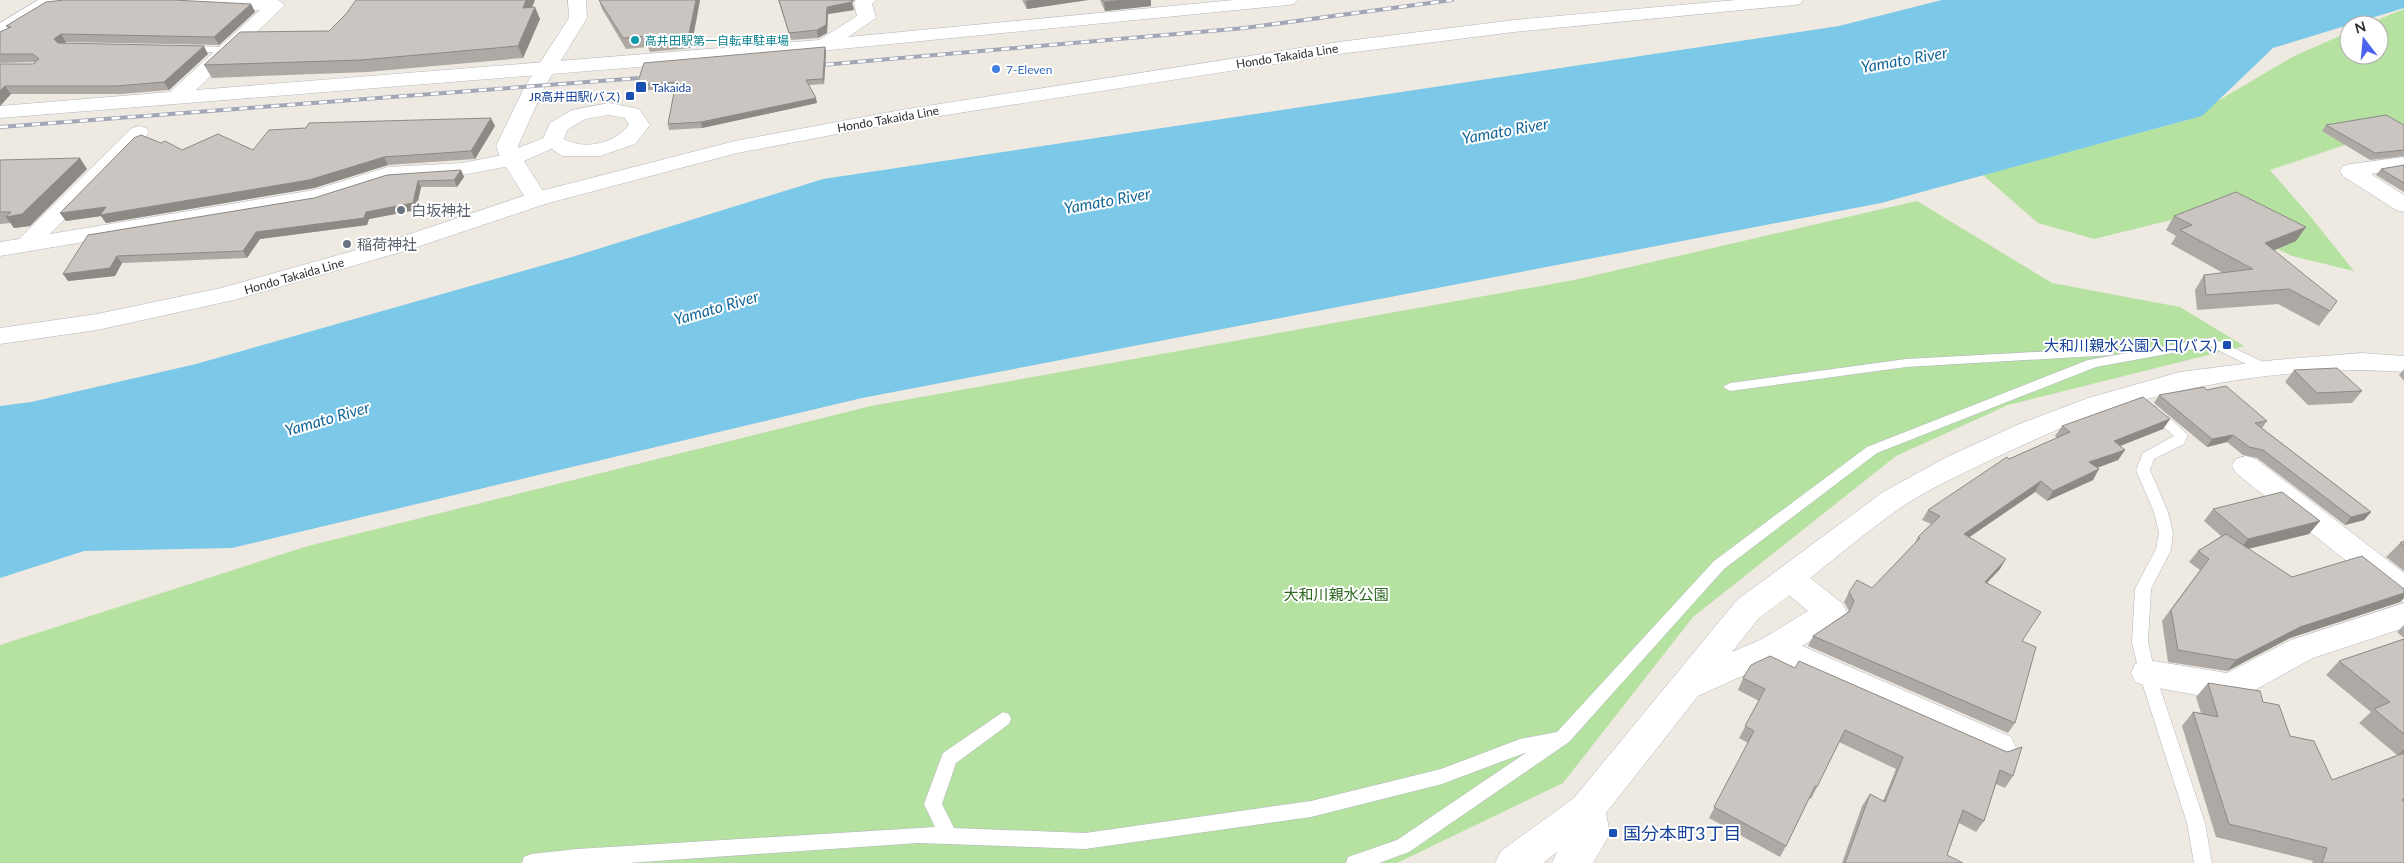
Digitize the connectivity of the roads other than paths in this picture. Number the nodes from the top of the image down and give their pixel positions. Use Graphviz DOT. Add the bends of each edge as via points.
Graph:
graph roads {
  1 [pos="84,0"];
  2 [pos="153,0"];
  3 [pos="577,0"];
  4 [pos="867,0"];
  5 [pos="1288,0"];
  6 [pos="1794,0"];
  7 [pos="278,3"];
  8 [pos="1709,4"];
  9 [pos="0,31"];
  10 [pos="823,45"];
  11 [pos="179,49"];
  12 [pos="226,50"];
  13 [pos="545,68"];
  14 [pos="177,97"];
  15 [pos="0,112"];
  16 [pos="139,132"];
  17 [pos="553,141"];
  18 [pos="512,159"];
  19 [pos="2404,163"];
  20 [pos="537,199"];
  21 [pos="2404,206"];
  22 [pos="27,244"];
  23 [pos="0,249"];
  24 [pos="0,336"];
  25 [pos="2168,349"];
  26 [pos="2404,364"];
  27 [pos="2267,369"];
  28 [pos="1730,387"];
  29 [pos="2134,394"];
  30 [pos="2246,466"];
  31 [pos="1789,578"];
  32 [pos="2404,590"];
  33 [pos="2404,615"];
  34 [pos="1773,648"];
  35 [pos="2147,673"];
  36 [pos="1686,687"];
  37 [pos="1003,719"];
  38 [pos="1564,737"];
  39 [pos="1999,747"];
  40 [pos="1587,810"];
  41 [pos="949,837"];
  42 [pos="531,863"];
  43 [pos="1356,863"];
  44 [pos="1514,863"];
  45 [pos="1571,863"];
  46 [pos="2203,863"];
  1 -- 9 [label="street" via="46,3"];
  2 -- 7 [label="street"];
  3 -- 13 [label="street" via="578,18"];
  4 -- 10 [label="street" via="863,3 867,18"];
  5 -- 10 [label="street"];
  6 -- 8 [label="street, Hondo Takaida Line"];
  7 -- 12 [label="street"];
  8 -- 20 [label="street, Hondo Takaida Line" via="1339,48 902,116 735,147"];
  10 -- 13 [label="street"];
  11 -- 12 [label="lane"];
  12 -- 14 [label="street"];
  13 -- 14 [label="street"];
  13 -- 18 [label="street" via="507,146"];
  14 -- 15 [label="street"];
  16 -- 22 [label="street"];
  17 -- 18 [label="street"];
  18 -- 20 [label="street"];
  18 -- 22 [label="street" via="462,169 388,174 317,196"];
  19 -- 21 [label="street" via="2351,171"];
  20 -- 24 [label="street, Hondo Takaida Line" via="400,245 225,295 97,322"];
  22 -- 23 [label="street"];
  25 -- 27 [label="lane" via="2212,342"];
  25 -- 28 [label="lane" via="1906,363"];
  25 -- 38 [label="lane" via="2093,363 1872,450 1719,565"];
  26 -- 27 [label="street" via="2362,361"];
  27 -- 29 [label="street" via="2180,381"];
  29 -- 31 [label="street" via="2098,404 2027,432 1957,464 1893,499"];
  29 -- 35 [label="lane" via="2180,435 2179,441 2148,456 2143,470 2161,512 2166,533 2163,550 2144,589 2140,642"];
  30 -- 32 [label="street"];
  31 -- 34 [label="street" via="1831,612"];
  31 -- 36 [label="street" via="1748,609"];
  33 -- 35 [label="street" via="2302,649 2230,687"];
  34 -- 36 [label="street"];
  34 -- 39 [label="street"];
  35 -- 46 [label="lane" via="2196,823"];
  36 -- 40 [label="street"];
  37 -- 41 [label="lane" via="949,758 933,804"];
  38 -- 41 [label="lane" via="1520,746 1442,776 1311,809 1085,841"];
  38 -- 43 [label="lane" via="1403,846"];
  40 -- 44 [label="street"];
  40 -- 45 [label="street" via="1592,834"];
  41 -- 42 [label="lane" via="918,836"];
}
